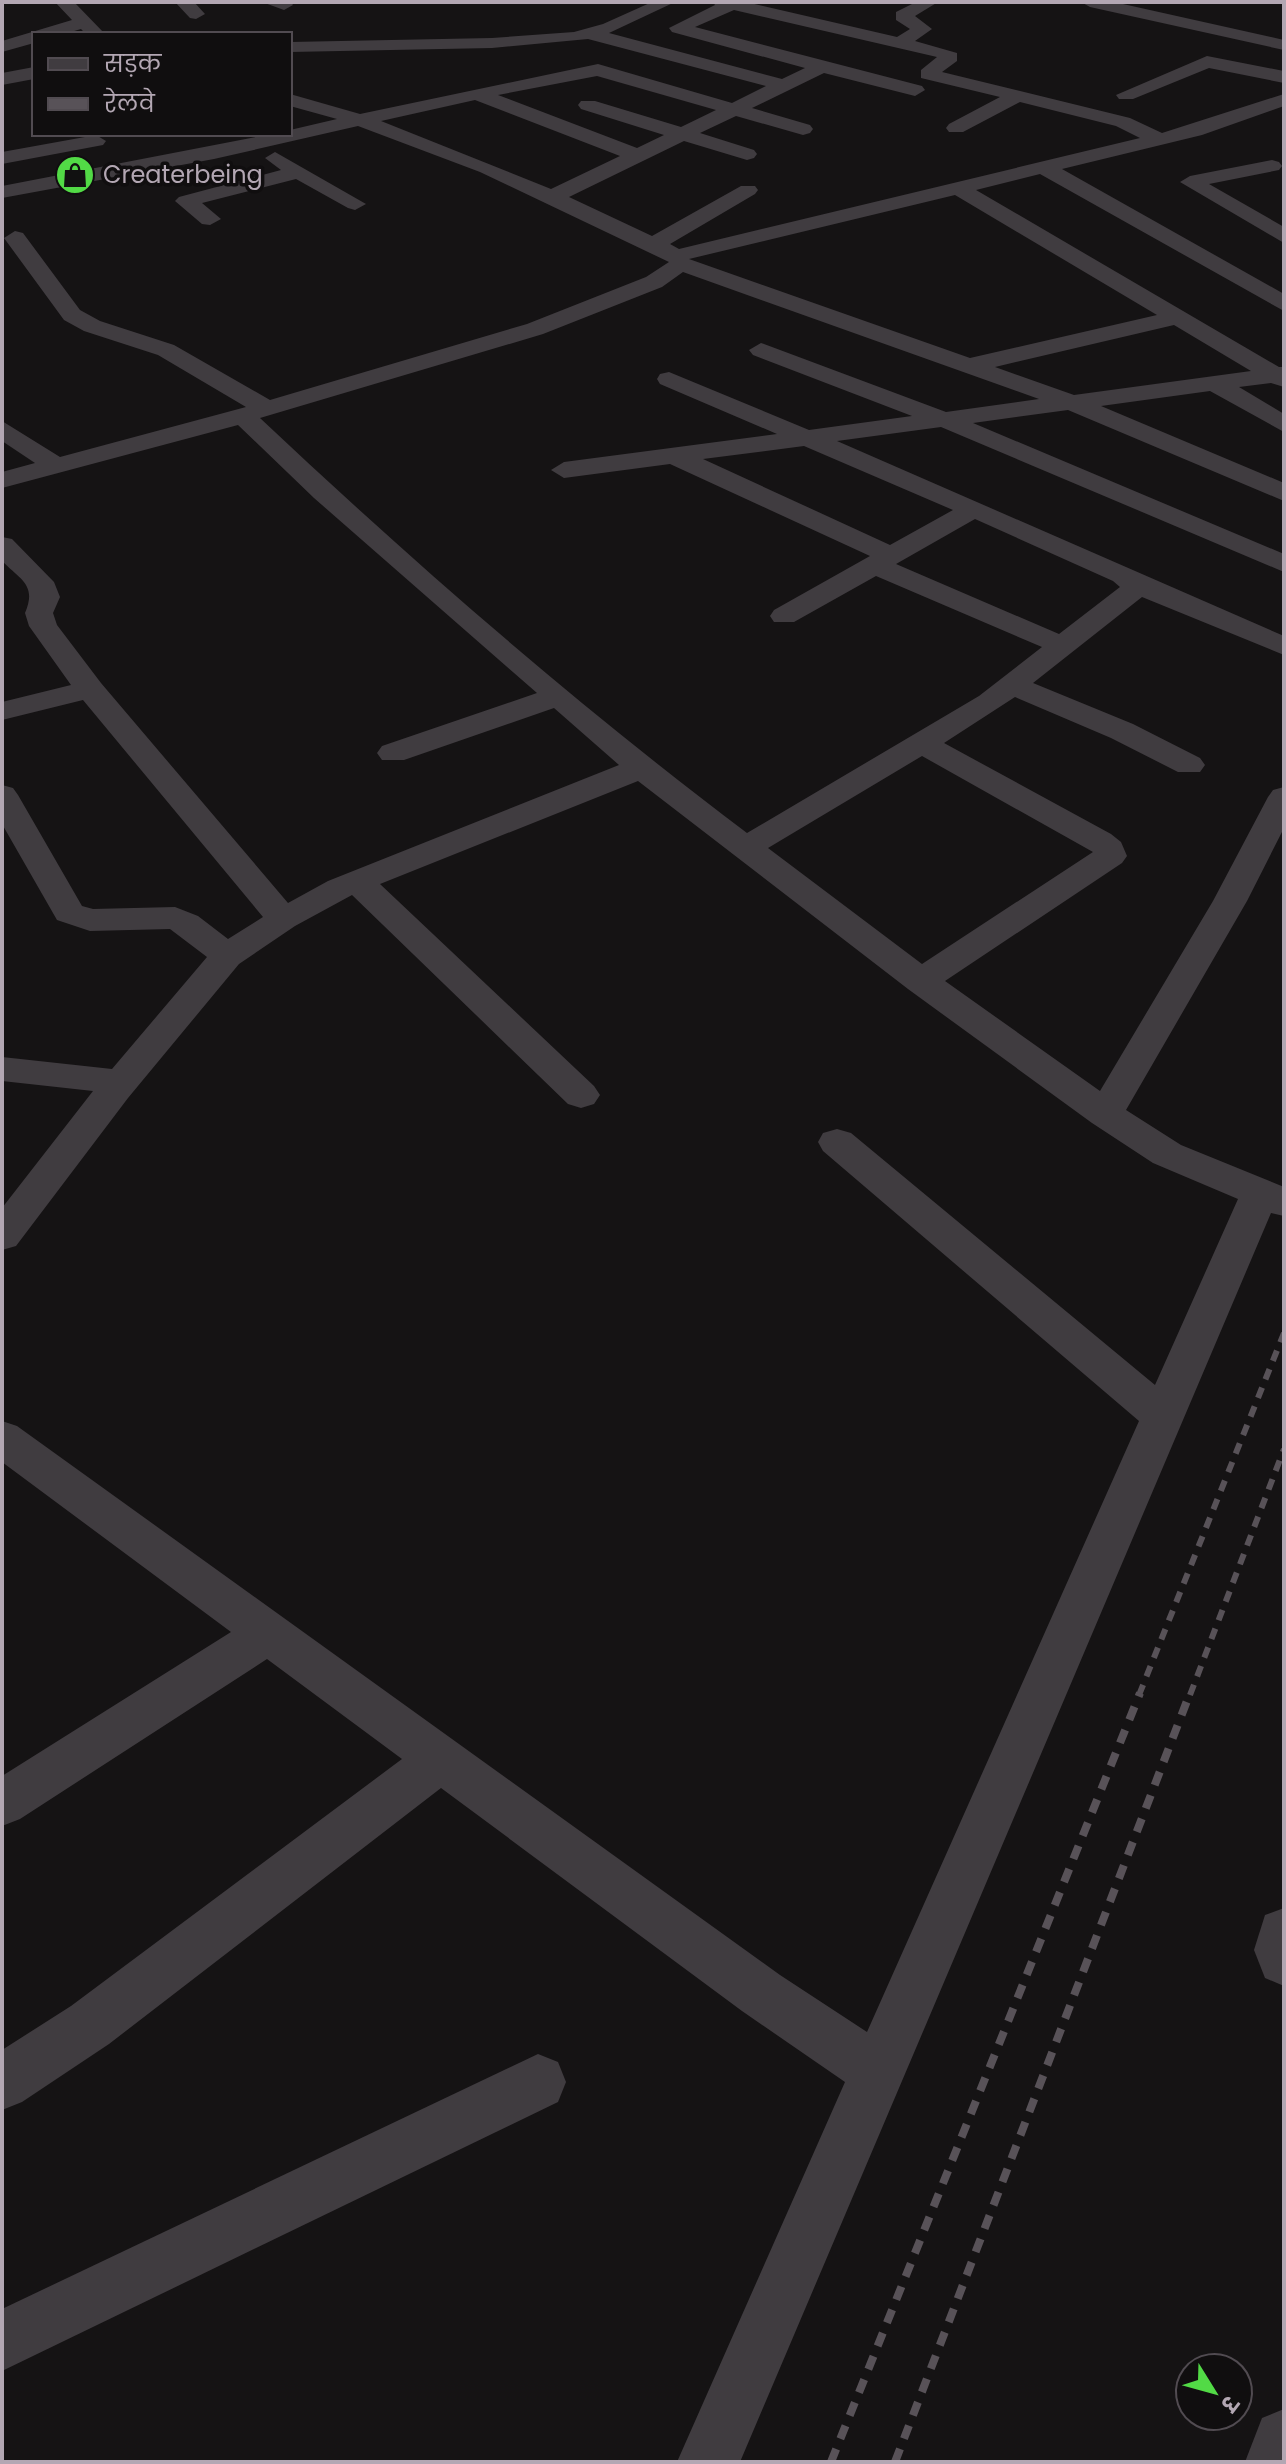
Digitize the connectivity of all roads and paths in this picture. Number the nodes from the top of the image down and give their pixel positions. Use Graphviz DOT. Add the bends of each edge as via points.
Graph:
graph roads {
  1 [pos="64,2"];
  2 [pos="666,2"];
  3 [pos="929,2"];
  4 [pos="1090,2"];
  5 [pos="730,3"];
  6 [pos="827,8"];
  7 [pos="1254,19"];
  8 [pos="802,20"];
  9 [pos="311,24"];
  10 [pos="89,28"];
  11 [pos="60,32"];
  12 [pos="1227,32"];
  13 [pos="590,34"];
  14 [pos="32,38"];
  15 [pos="492,43"];
  16 [pos="899,43"];
  17 [pos="375,45"];
  18 [pos="1284,45"];
  19 [pos="323,46"];
  20 [pos="2,47"];
  21 [pos="292,47"];
  22 [pos="401,63"];
  23 [pos="822,67"];
  24 [pos="32,73"];
  25 [pos="1284,77"];
  26 [pos="2,79"];
  27 [pos="550,79"];
  28 [pos="427,81"];
  29 [pos="786,86"];
  30 [pos="915,90"];
  31 [pos="477,94"];
  32 [pos="1126,95"];
  33 [pos="1017,96"];
  34 [pos="454,98"];
  35 [pos="292,100"];
  36 [pos="1284,100"];
  37 [pos="588,105"];
  38 [pos="737,110"];
  39 [pos="362,118"];
  40 [pos="1232,119"];
  41 [pos="956,128"];
  42 [pos="803,129"];
  43 [pos="1258,131"];
  44 [pos="292,134"];
  45 [pos="686,134"];
  46 [pos="197,136"];
  47 [pos="285,136"];
  48 [pos="1160,140"];
  49 [pos="96,141"];
  50 [pos="251,144"];
  51 [pos="1130,148"];
  52 [pos="214,153"];
  53 [pos="747,154"];
  54 [pos="639,156"];
  55 [pos="2,158"];
  56 [pos="1153,161"];
  57 [pos="1272,166"];
  58 [pos="1044,168"];
  59 [pos="299,172"];
  60 [pos="959,189"];
  61 [pos="748,190"];
  62 [pos="2,192"];
  63 [pos="553,196"];
  64 [pos="355,204"];
  65 [pos="1284,211"];
  66 [pos="1250,218"];
  67 [pos="210,219"];
  68 [pos="1284,236"];
  69 [pos="15,238"];
  70 [pos="653,245"];
  71 [pos="678,260"];
  72 [pos="1284,304"];
  73 [pos="1175,318"];
  74 [pos="761,350"];
  75 [pos="972,365"];
  76 [pos="1281,377"];
  77 [pos="669,379"];
  78 [pos="1215,384"];
  79 [pos="1068,401"];
  80 [pos="254,412"];
  81 [pos="945,420"];
  82 [pos="1284,424"];
  83 [pos="2,429"];
  84 [pos="811,437"];
  85 [pos="675,456"];
  86 [pos="56,466"];
  87 [pos="564,470"];
  88 [pos="2,480"];
  89 [pos="1284,493"];
  90 [pos="974,509"];
  91 [pos="2,545"];
  92 [pos="883,561"];
  93 [pos="1284,564"];
  94 [pos="1135,584"];
  95 [pos="784,616"];
  96 [pos="1063,646"];
  97 [pos="1284,646"];
  98 [pos="1013,685"];
  99 [pos="90,689"];
  100 [pos="559,696"];
  101 [pos="2,711"];
  102 [pos="921,743"];
  103 [pos="393,753"];
  104 [pos="1189,765"];
  105 [pos="641,768"];
  106 [pos="2,795"];
  107 [pos="1284,797"];
  108 [pos="745,848"];
  109 [pos="357,881"];
  110 [pos="283,919"];
  111 [pos="227,956"];
  112 [pos="921,981"];
  113 [pos="2,1069"];
  114 [pos="121,1082"];
  115 [pos="581,1095"];
  116 [pos="1105,1114"];
  117 [pos="837,1142"];
  118 [pos="1272,1199"];
  119 [pos="2,1236"];
  120 [pos="1161,1415"];
  121 [pos="2,1438"];
  122 [pos="267,1634"];
  123 [pos="441,1758"];
  124 [pos="2,1803"];
  125 [pos="1284,1933"];
  126 [pos="1284,1960"];
  127 [pos="878,2072"];
  128 [pos="2,2082"];
  129 [pos="538,2082"];
  130 [pos="2,2341"];
  131 [pos="1284,2440"];
  132 [pos="708,2462"];
  133 [pos="1276,2462"];
  1 -- 10 [label="street"];
  2 -- 13 [label="street"];
  3 -- 16 [label="street" via="902,16 923,29"];
  4 -- 12 [label="street"];
  5 -- 8 [label="street"];
  5 -- 23 [label="street" via="678,28"];
  6 -- 8 [label="street"];
  7 -- 12 [label="street"];
  8 -- 16 [label="street"];
  9 -- 19 [label="street"];
  10 -- 11 [label="street"];
  12 -- 18 [label="street"];
  13 -- 15 [label="street"];
  13 -- 29 [label="street"];
  14 -- 20 [label="street"];
  15 -- 17 [label="street"];
  15 -- 27 [label="street"];
  16 -- 33 [label="street" via="948,55 926,72 932,76"];
  17 -- 19 [label="street"];
  17 -- 22 [label="street"];
  19 -- 21 [label="street"];
  23 -- 29 [label="street"];
  23 -- 30 [label="street"];
  24 -- 26 [label="street"];
  25 -- 32 [label="street" via="1207,62"];
  27 -- 31 [label="street"];
  27 -- 38 [label="street" via="608,72"];
  28 -- 34 [label="street"];
  29 -- 38 [label="street"];
  31 -- 34 [label="street"];
  31 -- 54 [label="street"];
  33 -- 41 [label="street"];
  33 -- 48 [label="street" via="1123,122"];
  34 -- 39 [label="street"];
  35 -- 39 [label="street"];
  36 -- 40 [label="street"];
  37 -- 45 [label="street"];
  38 -- 42 [label="street"];
  38 -- 45 [label="street"];
  39 -- 44 [label="street"];
  39 -- 63 [label="street"];
  40 -- 43 [label="street"];
  40 -- 48 [label="street"];
  45 -- 53 [label="street"];
  45 -- 54 [label="street"];
  46 -- 52 [label="street"];
  47 -- 50 [label="street"];
  48 -- 51 [label="street"];
  49 -- 55 [label="street"];
  50 -- 52 [label="street"];
  50 -- 59 [label="street"];
  51 -- 56 [label="street"];
  51 -- 58 [label="street"];
  52 -- 62 [label="street"];
  54 -- 63 [label="street"];
  57 -- 66 [label="street" via="1184,178"];
  58 -- 60 [label="street"];
  58 -- 72 [label="street"];
  59 -- 64 [label="street"];
  59 -- 67 [label="street" via="186,201"];
  60 -- 71 [label="street"];
  60 -- 73 [label="street"];
  61 -- 70 [label="street"];
  63 -- 70 [label="street"];
  65 -- 66 [label="street"];
  66 -- 68 [label="street"];
  69 -- 80 [label="street" via="72,315 166,350"];
  70 -- 71 [label="street"];
  71 -- 75 [label="street"];
  71 -- 80 [label="street" via="654,282 535,329"];
  73 -- 75 [label="street"];
  73 -- 76 [label="street"];
  74 -- 81 [label="street"];
  75 -- 79 [label="street"];
  76 -- 78 [label="street"];
  77 -- 84 [label="street"];
  78 -- 79 [label="street"];
  78 -- 82 [label="street"];
  79 -- 81 [label="street"];
  79 -- 89 [label="street"];
  80 -- 86 [label="street"];
  80 -- 100 [label="street" via="323,492"];
  81 -- 84 [label="street"];
  81 -- 93 [label="street"];
  83 -- 86 [label="street"];
  84 -- 85 [label="street"];
  84 -- 90 [label="street"];
  85 -- 87 [label="street"];
  85 -- 92 [label="street"];
  86 -- 88 [label="street"];
  90 -- 92 [label="street"];
  90 -- 94 [label="street"];
  91 -- 99 [label="street" via="44,588 47,594 39,613 43,626"];
  92 -- 95 [label="street"];
  92 -- 96 [label="street"];
  94 -- 96 [label="street"];
  94 -- 97 [label="street"];
  96 -- 98 [label="street"];
  98 -- 102 [label="street"];
  98 -- 104 [label="street"];
  99 -- 101 [label="street"];
  99 -- 110 [label="street"];
  100 -- 103 [label="street"];
  100 -- 105 [label="street"];
  102 -- 108 [label="street"];
  102 -- 112 [label="street" via="1099,841 1110,856"];
  105 -- 108 [label="street"];
  105 -- 109 [label="street"];
  106 -- 111 [label="street" via="69,913 90,920 175,918"];
  107 -- 116 [label="street" via="1230,901"];
  108 -- 112 [label="street"];
  109 -- 110 [label="street"];
  109 -- 115 [label="street"];
  110 -- 111 [label="street"];
  111 -- 114 [label="street"];
  112 -- 116 [label="street"];
  113 -- 114 [label="street"];
  114 -- 119 [label="street"];
  116 -- 118 [label="street" via="1167,1154"];
  117 -- 120 [label="street"];
  118 -- 120 [label="street"];
  120 -- 127 [label="street"];
  121 -- 122 [label="street"];
  122 -- 123 [label="street"];
  122 -- 124 [label="street"];
  123 -- 127 [label="street" via="761,1993"];
  123 -- 128 [label="street" via="90,2025"];
  125 -- 126 [label="street"];
  127 -- 132 [label="street"];
  129 -- 130 [label="street"];
  131 -- 133 [label="street"];
}
